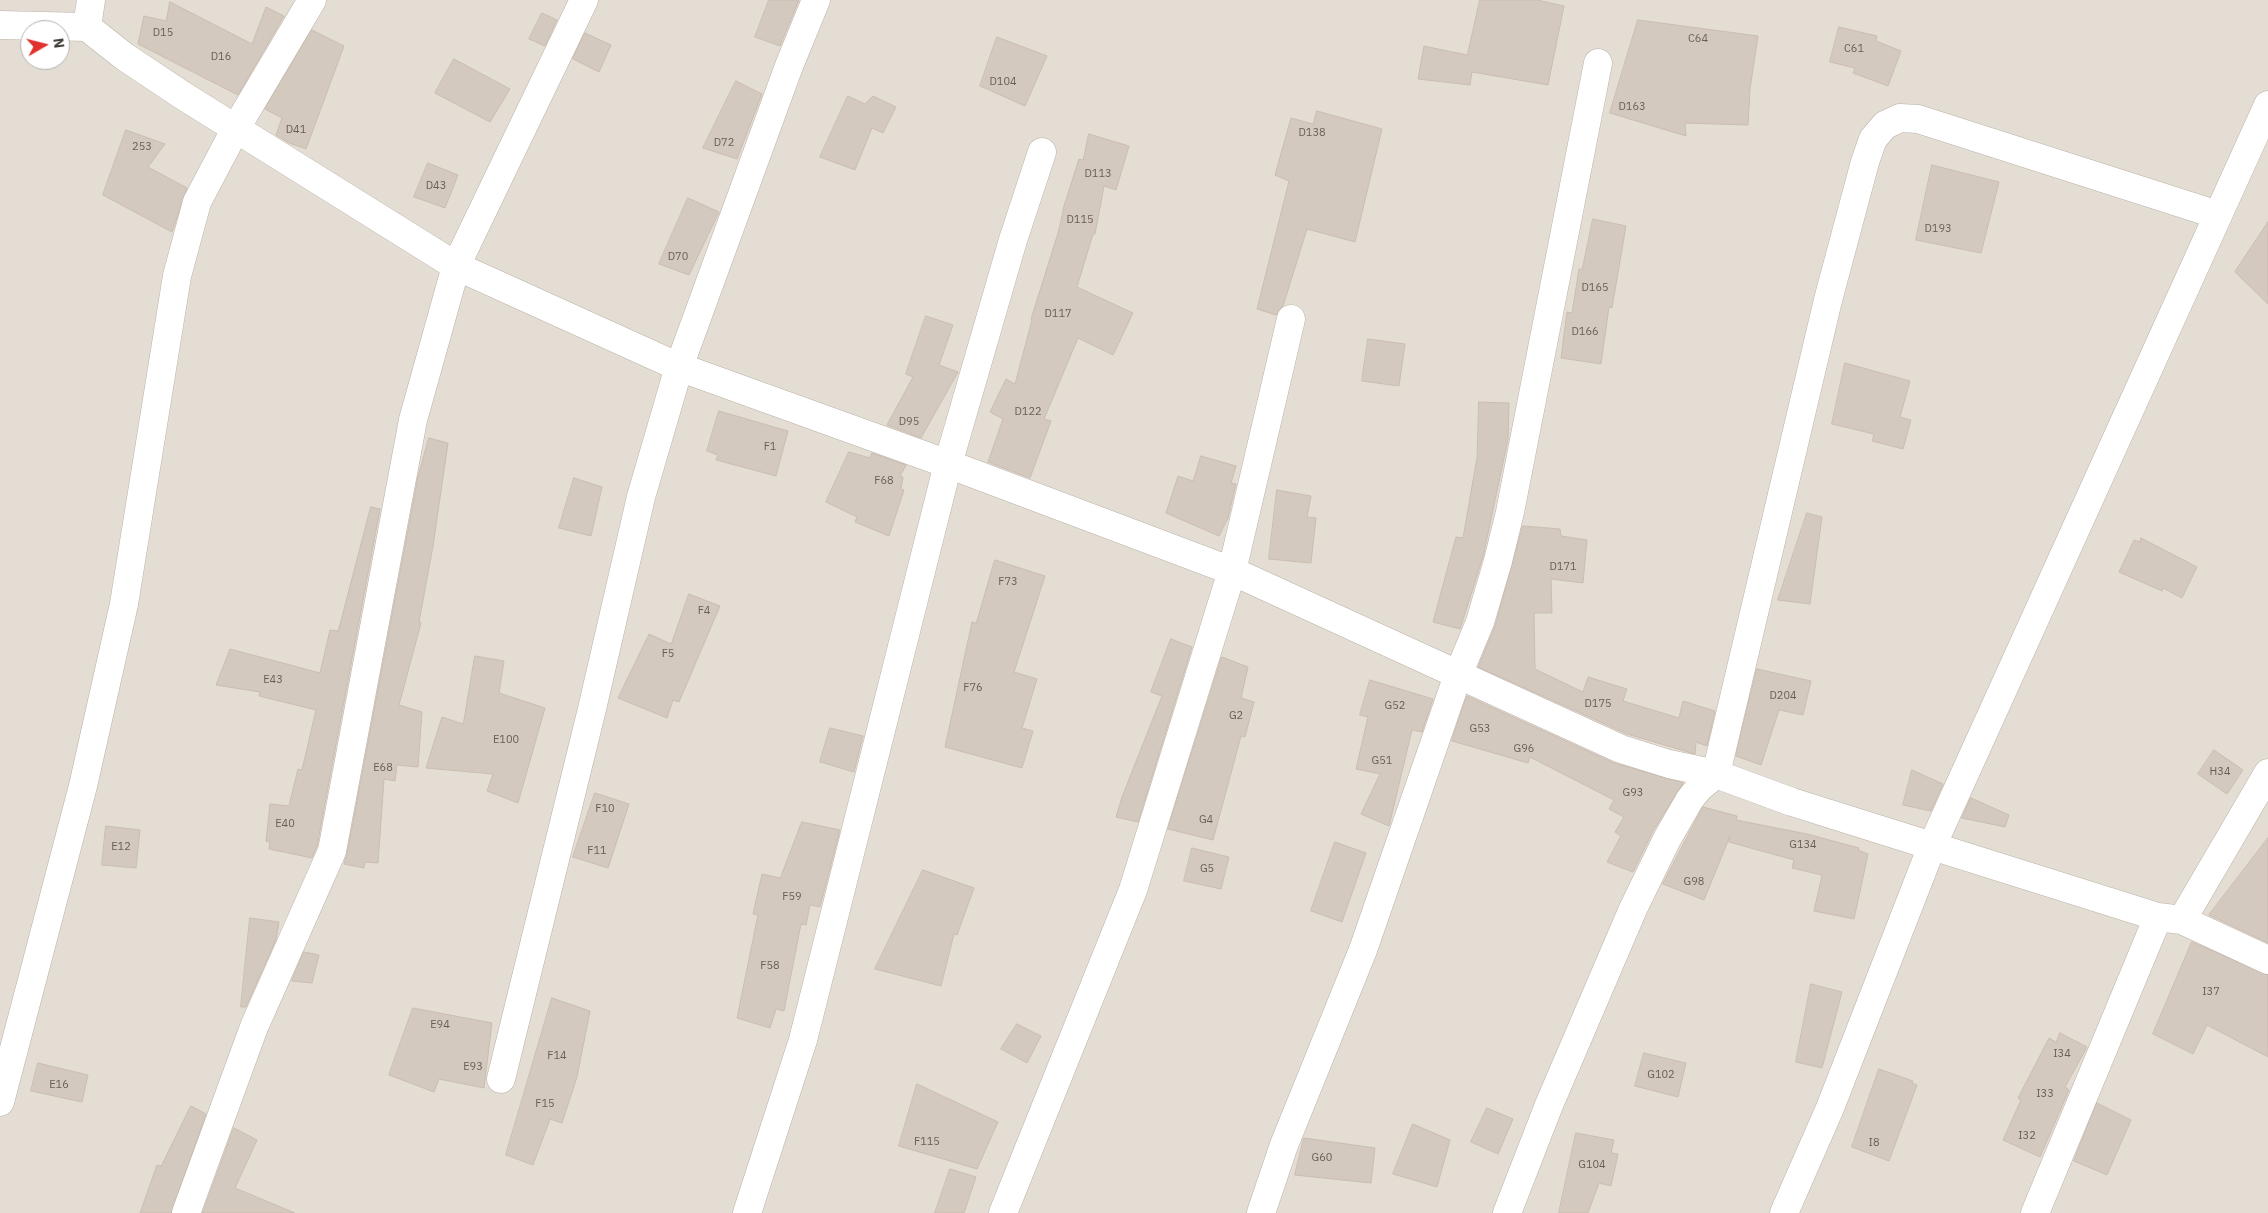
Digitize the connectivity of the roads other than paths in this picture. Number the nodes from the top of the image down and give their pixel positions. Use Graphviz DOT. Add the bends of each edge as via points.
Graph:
graph roads {
  1 [pos="91,0"];
  2 [pos="312,0"];
  3 [pos="584,0"];
  4 [pos="816,0"];
  5 [pos="0,25"];
  6 [pos="87,26"];
  7 [pos="1598,63"];
  8 [pos="2268,105"];
  9 [pos="236,128"];
  10 [pos="1042,152"];
  11 [pos="2218,216"];
  12 [pos="456,266"];
  13 [pos="1291,319"];
  14 [pos="679,367"];
  15 [pos="948,464"];
  16 [pos="1232,572"];
  17 [pos="1458,676"];
  18 [pos="2268,773"];
  19 [pos="1716,774"];
  20 [pos="1932,846"];
  21 [pos="2170,919"];
  22 [pos="2268,960"];
  23 [pos="501,1079"];
  24 [pos="0,1102"];
  25 [pos="186,1213"];
  26 [pos="747,1213"];
  27 [pos="1003,1213"];
  28 [pos="1261,1213"];
  29 [pos="1507,1213"];
  30 [pos="1784,1213"];
  31 [pos="2035,1213"];
  1 -- 6 [label="street"];
  2 -- 9 [label="street"];
  3 -- 12 [label="street"];
  4 -- 14 [label="street"];
  5 -- 6 [label="street"];
  6 -- 9 [label="street" via="125,57"];
  7 -- 17 [label="street" via="1508,520 1480,622"];
  8 -- 11 [label="street"];
  9 -- 12 [label="street"];
  9 -- 24 [label="street" via="198,202 177,276 124,604 83,786"];
  10 -- 15 [label="street"];
  11 -- 19 [label="street" via="1918,119 1900,118 1885,125 1873,139 1865,162 1830,291"];
  11 -- 20 [label="street"];
  12 -- 14 [label="street"];
  12 -- 25 [label="street" via="413,420 332,851 254,1027"];
  13 -- 16 [label="street"];
  14 -- 15 [label="street"];
  14 -- 23 [label="street" via="641,497"];
  15 -- 16 [label="street"];
  15 -- 26 [label="street" via="803,1040"];
  16 -- 17 [label="street"];
  16 -- 27 [label="street" via="1133,890"];
  17 -- 19 [label="street" via="1621,749"];
  17 -- 28 [label="street" via="1363,950 1284,1145"];
  18 -- 21 [label="street"];
  19 -- 20 [label="street" via="1792,802"];
  19 -- 29 [label="street" via="1690,799 1658,856 1548,1104"];
  20 -- 21 [label="street"];
  20 -- 30 [label="street" via="1830,1108"];
  21 -- 22 [label="street"];
  21 -- 31 [label="street"];
}
